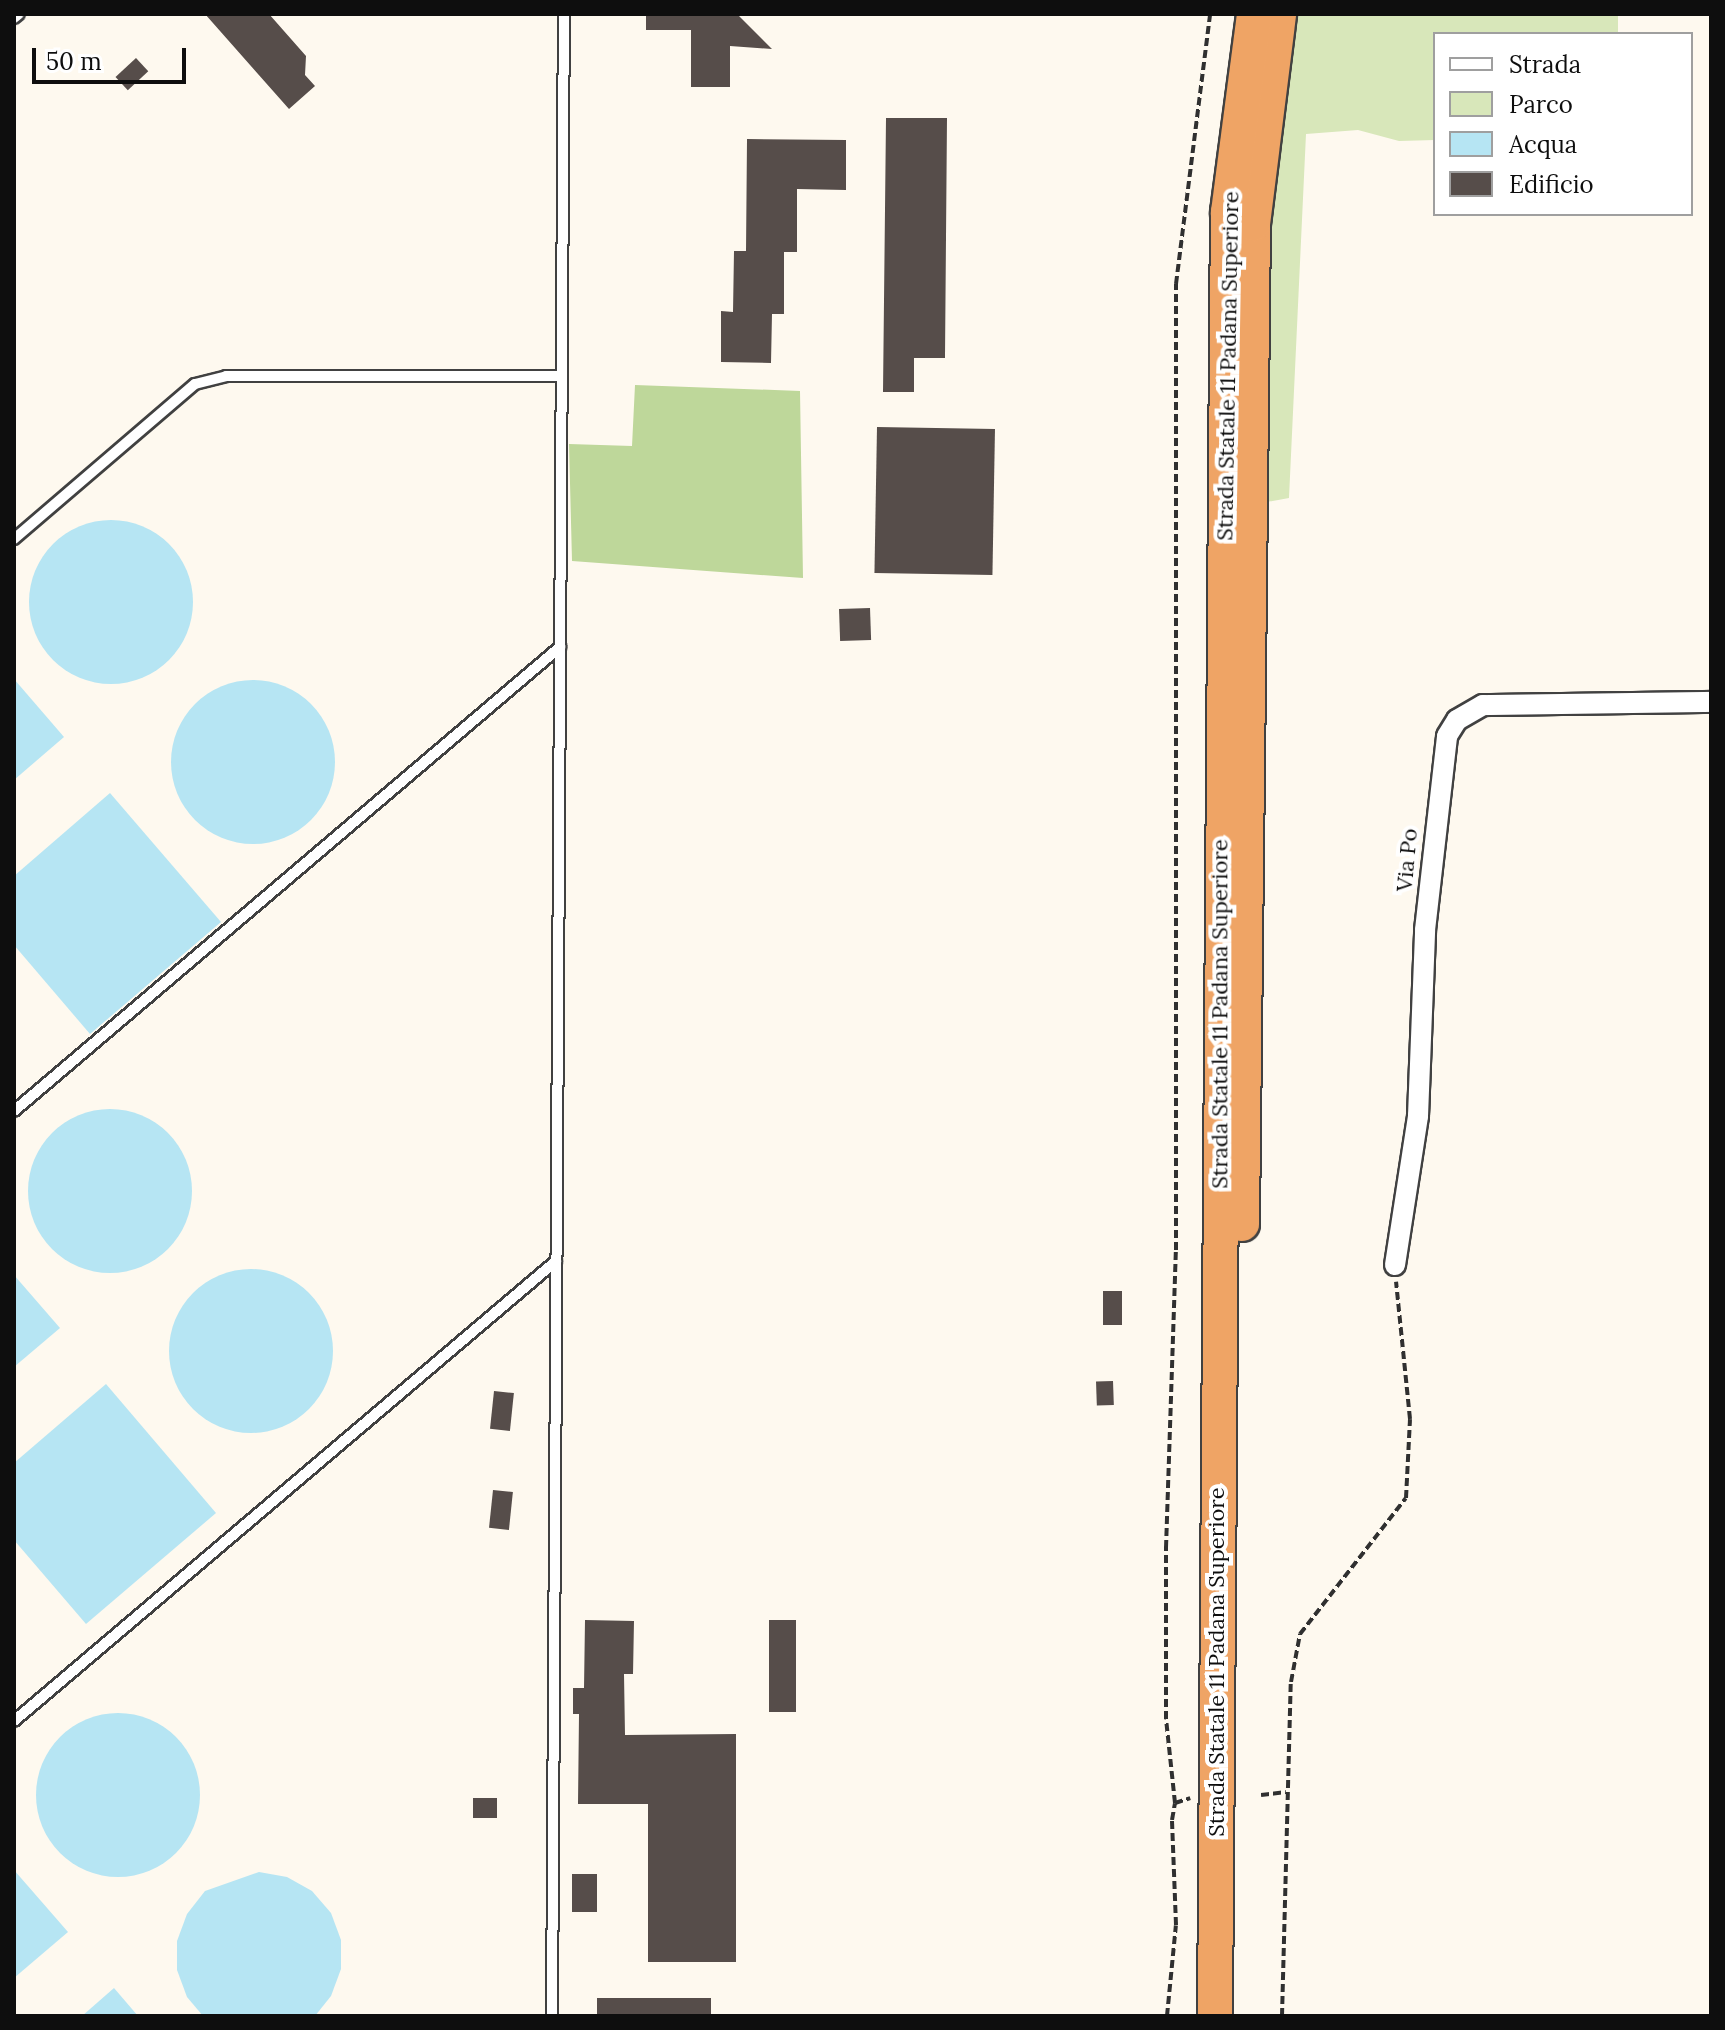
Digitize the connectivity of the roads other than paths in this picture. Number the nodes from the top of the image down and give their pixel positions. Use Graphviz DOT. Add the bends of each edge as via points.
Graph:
graph roads {
  1 [pos="19,14"];
  2 [pos="564,14"];
  3 [pos="1254,14"];
  4 [pos="1279,14"];
  5 [pos="14,18"];
  6 [pos="561,376"];
  7 [pos="14,539"];
  8 [pos="560,647"];
  9 [pos="1711,702"];
  10 [pos="14,1111"];
  11 [pos="556,1261"];
  12 [pos="1395,1265"];
  13 [pos="14,1721"];
  14 [pos="552,2016"];
  15 [pos="1215,2016"];
  16 [pos="1237,2016"];
  1 -- 5 [label="lane"];
  2 -- 6 [label="lane"];
  3 -- 15 [label="highway, Strada Statale 11 Padana Superiore" via="1228,212"];
  4 -- 16 [label="highway, Strada Statale 11 Padana Superiore" via="1253,224"];
  6 -- 7 [label="lane" via="226,376 195,384"];
  6 -- 8 [label="lane"];
  8 -- 10 [label="lane"];
  8 -- 11 [label="lane"];
  9 -- 12 [label="street, Via Po" via="1483,705 1457,720 1447,736 1425,930 1418,1116"];
  11 -- 13 [label="lane"];
  11 -- 14 [label="lane"];
}
